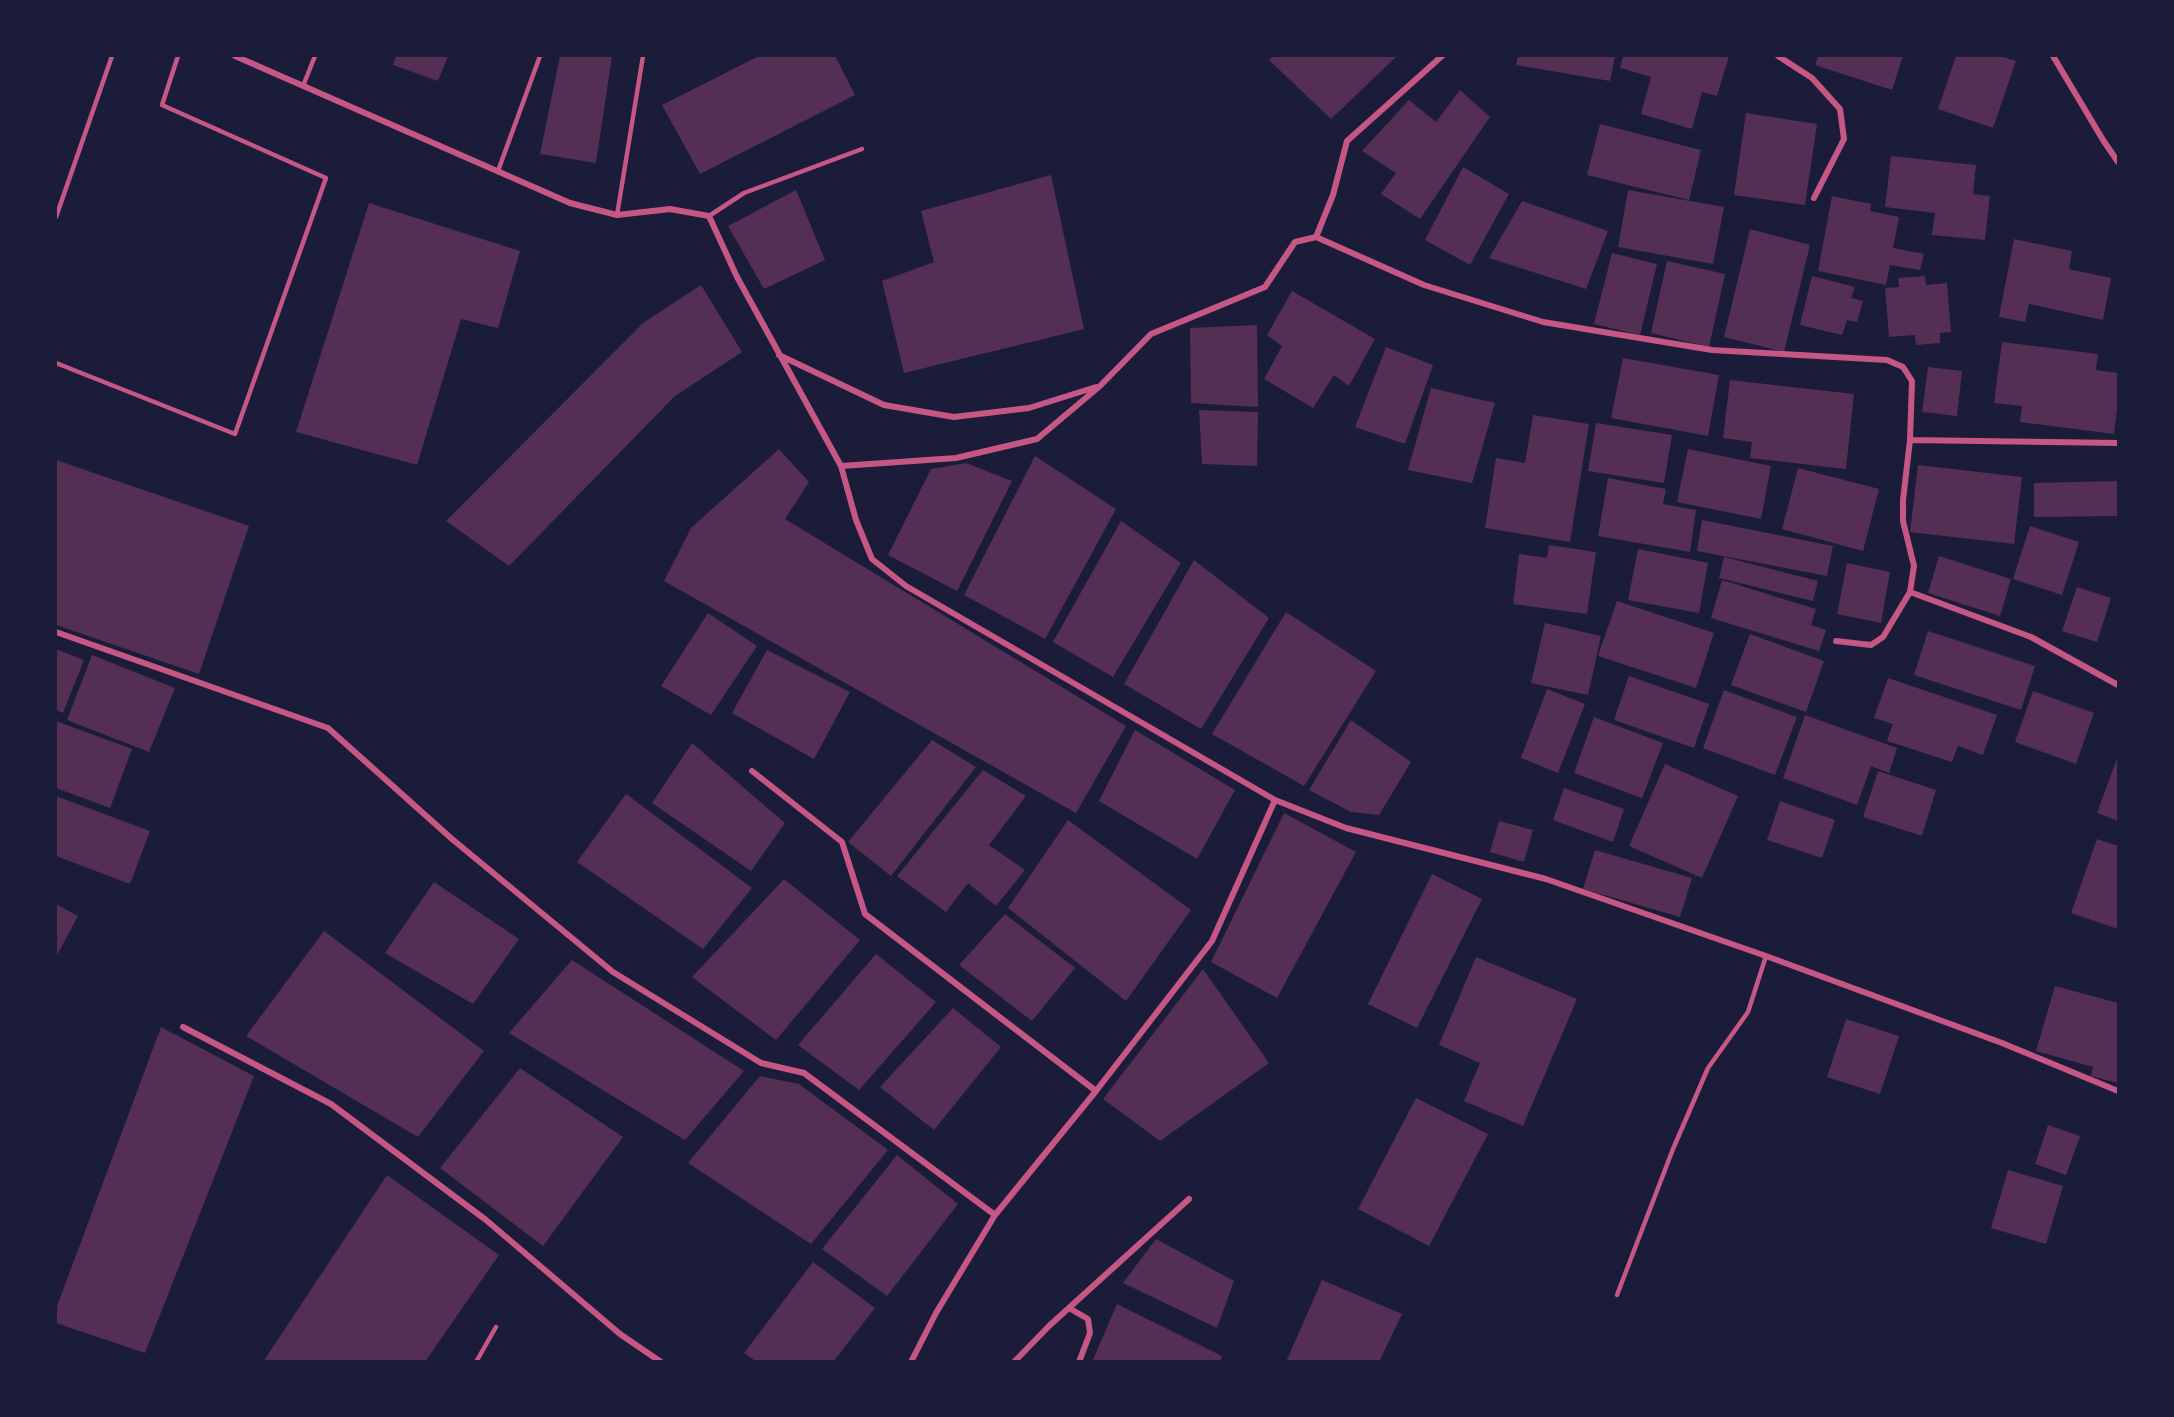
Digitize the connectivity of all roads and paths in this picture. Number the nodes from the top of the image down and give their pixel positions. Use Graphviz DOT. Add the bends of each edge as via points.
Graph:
graph roads {
  1 [pos="112,56"];
  2 [pos="178,56"];
  3 [pos="235,56"];
  4 [pos="315,56"];
  5 [pos="540,56"];
  6 [pos="643,56"];
  7 [pos="1442,56"];
  8 [pos="1778,56"];
  9 [pos="2053,56"];
  10 [pos="303,86"];
  11 [pos="862,149"];
  12 [pos="2118,162"];
  13 [pos="498,171"];
  14 [pos="1814,198"];
  15 [pos="617,215"];
  16 [pos="710,216"];
  17 [pos="56,217"];
  18 [pos="1316,237"];
  19 [pos="779,354"];
  20 [pos="56,363"];
  21 [pos="1100,386"];
  22 [pos="1910,440"];
  23 [pos="2118,443"];
  24 [pos="841,466"];
  25 [pos="1910,592"];
  26 [pos="56,632"];
  27 [pos="1836,640"];
  28 [pos="2118,685"];
  29 [pos="753,771"];
  30 [pos="1275,800"];
  31 [pos="1766,956"];
  32 [pos="183,1027"];
  33 [pos="1096,1091"];
  34 [pos="2118,1091"];
  35 [pos="1190,1198"];
  36 [pos="995,1215"];
  37 [pos="1617,1295"];
  38 [pos="1069,1308"];
  39 [pos="496,1328"];
  40 [pos="476,1362"];
  41 [pos="661,1362"];
  42 [pos="911,1362"];
  43 [pos="1014,1362"];
  44 [pos="1079,1362"];
  1 -- 17 [label="lane"];
  2 -- 20 [label="lane" via="162,105 327,178 235,434"];
  3 -- 10 [label="street"];
  4 -- 10 [label="lane"];
  5 -- 13 [label="lane"];
  6 -- 15 [label="lane"];
  7 -- 18 [label="street" via="1347,141 1333,195"];
  8 -- 14 [label="street" via="1812,78 1840,109 1844,139"];
  9 -- 12 [label="street"];
  10 -- 13 [label="street"];
  11 -- 16 [label="lane" via="744,194"];
  13 -- 15 [label="street" via="570,203"];
  15 -- 16 [label="street" via="670,209"];
  16 -- 19 [label="street" via="737,277"];
  18 -- 21 [label="street" via="1295,242 1265,288 1151,334"];
  18 -- 22 [label="street" via="1424,285 1543,322 1712,350 1887,360 1903,367 1912,381"];
  19 -- 21 [label="street" via="884,405 954,417 1029,408"];
  19 -- 24 [label="street"];
  21 -- 24 [label="street" via="1037,439 956,458"];
  22 -- 23 [label="street"];
  22 -- 25 [label="street" via="1903,521 1914,566"];
  24 -- 30 [label="street" via="872,559 906,586"];
  25 -- 27 [label="street" via="1883,637 1871,645"];
  25 -- 28 [label="street" via="2031,637"];
  26 -- 36 [label="street" via="328,728 452,839 613,972 761,1063 804,1073"];
  29 -- 33 [label="street" via="842,842 865,914"];
  30 -- 31 [label="street" via="1346,828 1546,879"];
  30 -- 33 [label="street" via="1212,941"];
  31 -- 34 [label="street" via="2002,1043"];
  31 -- 37 [label="lane" via="1748,1012 1708,1068"];
  32 -- 41 [label="street" via="331,1104 486,1220 620,1334"];
  33 -- 36 [label="street"];
  35 -- 38 [label="street"];
  36 -- 42 [label="street"];
  38 -- 43 [label="street"];
  38 -- 44 [label="street" via="1088,1319 1090,1333"];
  39 -- 40 [label="lane"];
}
